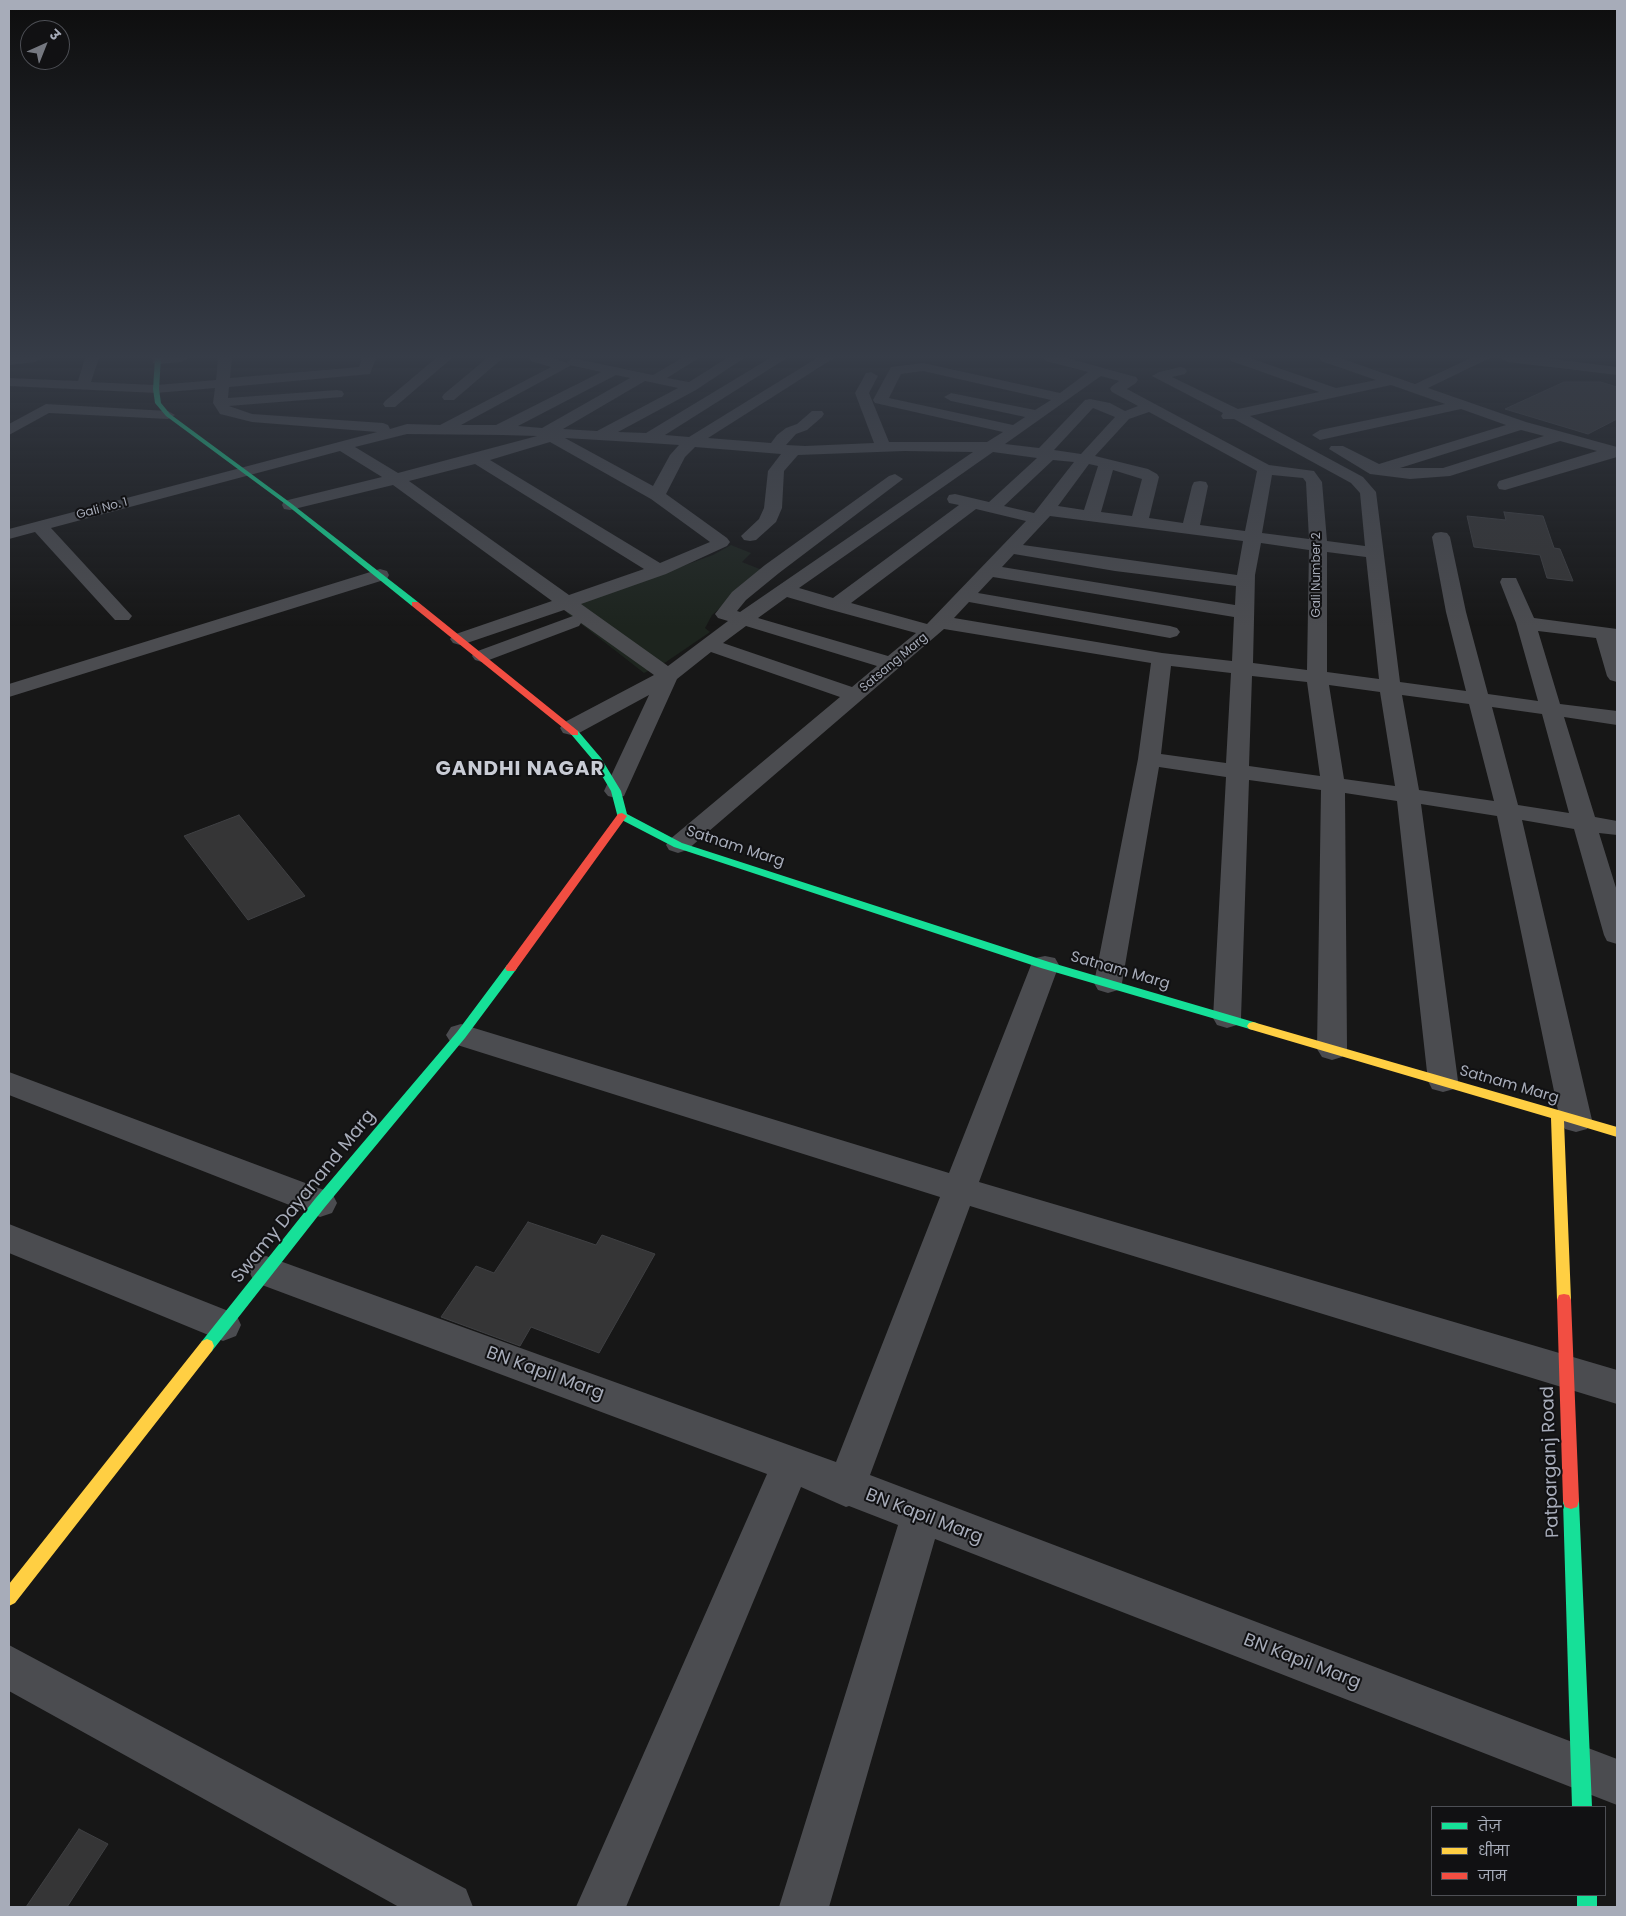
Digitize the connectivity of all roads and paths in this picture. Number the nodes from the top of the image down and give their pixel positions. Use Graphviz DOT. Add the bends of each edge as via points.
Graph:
graph roads {
  1 [pos="213,447"];
  2 [pos="335,447"];
  3 [pos="344,447"];
  4 [pos="512,447"];
  5 [pos="575,447"];
  6 [pos="685,447"];
  7 [pos="757,447"];
  8 [pos="871,447"];
  9 [pos="885,447"];
  10 [pos="909,447"];
  11 [pos="959,447"];
  12 [pos="989,447"];
  13 [pos="1026,447"];
  14 [pos="1052,447"];
  15 [pos="1098,447"];
  16 [pos="1226,447"];
  17 [pos="1286,447"];
  18 [pos="1334,447"];
  19 [pos="1449,447"];
  20 [pos="1524,447"];
  21 [pos="1600,447"];
  22 [pos="776,449"];
  23 [pos="795,450"];
  24 [pos="1616,452"];
  25 [pos="1046,454"];
  26 [pos="477,459"];
  27 [pos="901,459"];
  28 [pos="1097,461"];
  29 [pos="240,467"];
  30 [pos="1265,469"];
  31 [pos="1377,470"];
  32 [pos="396,479"];
  33 [pos="1357,480"];
  34 [pos="1505,485"];
  35 [pos="1200,486"];
  36 [pos="924,492"];
  37 [pos="657,495"];
  38 [pos="973,503"];
  39 [pos="290,505"];
  40 [pos="992,508"];
  41 [pos="1042,514"];
  42 [pos="1091,516"];
  43 [pos="1138,523"];
  44 [pos="39,526"];
  45 [pos="1190,529"];
  46 [pos="9,534"];
  47 [pos="750,536"];
  48 [pos="1253,537"];
  49 [pos="1441,537"];
  50 [pos="1318,546"];
  51 [pos="1011,548"];
  52 [pos="1376,553"];
  53 [pos="659,570"];
  54 [pos="989,571"];
  55 [pos="380,576"];
  56 [pos="1246,582"];
  57 [pos="1509,582"];
  58 [pos="784,590"];
  59 [pos="965,596"];
  60 [pos="565,603"];
  61 [pos="835,605"];
  62 [pos="1246,613"];
  63 [pos="122,616"];
  64 [pos="742,620"];
  65 [pos="572,622"];
  66 [pos="1526,623"];
  67 [pos="936,627"];
  68 [pos="1170,632"];
  69 [pos="1611,634"];
  70 [pos="460,639"];
  71 [pos="708,644"];
  72 [pos="482,656"];
  73 [pos="1162,659"];
  74 [pos="892,664"];
  75 [pos="1244,669"];
  76 [pos="668,676"];
  77 [pos="1617,676"];
  78 [pos="1317,677"];
  79 [pos="1390,687"];
  80 [pos="9,692"];
  81 [pos="856,695"];
  82 [pos="1478,699"];
  83 [pos="1550,709"];
  84 [pos="1617,718"];
  85 [pos="571,728"];
  86 [pos="1149,760"];
  87 [pos="1238,772"];
  88 [pos="1333,785"];
  89 [pos="616,791"];
  90 [pos="1408,795"];
  91 [pos="1508,811"];
  92 [pos="622,816"];
  93 [pos="1583,822"];
  94 [pos="1617,828"];
  95 [pos="678,845"];
  96 [pos="1617,935"];
  97 [pos="1045,965"];
  98 [pos="1108,983"];
  99 [pos="1227,1018"];
  100 [pos="461,1035"];
  101 [pos="1332,1049"];
  102 [pos="1443,1081"];
  103 [pos="9,1083"];
  104 [pos="1566,1117"];
  105 [pos="1617,1132"];
  106 [pos="958,1189"];
  107 [pos="320,1203"];
  108 [pos="9,1238"];
  109 [pos="266,1271"];
  110 [pos="223,1325"];
  111 [pos="1565,1371"];
  112 [pos="1617,1387"];
  113 [pos="791,1464"];
  114 [pos="846,1487"];
  115 [pos="921,1516"];
  116 [pos="9,1597"];
  117 [pos="9,1667"];
  118 [pos="1593,1786"];
  119 [pos="448,1907"];
  120 [pos="601,1907"];
  121 [pos="804,1907"];
  1 -- 29 [label="street"];
  2 -- 29 [label="street, Gali No. 1"];
  3 -- 32 [label="street"];
  4 -- 26 [label="street"];
  5 -- 37 [label="street"];
  6 -- 37 [label="street" via="678,454"];
  7 -- 22 [label="street, Gali No. 1"];
  8 -- 23 [label="street, Gali No. 1" via="842,451"];
  9 -- 27 [label="street, Gali No. 1"];
  10 -- 27 [label="street"];
  11 -- 27 [label="street, Gali No. 1"];
  12 -- 36 [label="street"];
  13 -- 25 [label="street, Gali No. 1"];
  14 -- 25 [label="street"];
  15 -- 28 [label="street, Satsang Marg"];
  16 -- 30 [label="street"];
  17 -- 33 [label="street"];
  18 -- 31 [label="street"];
  19 -- 31 [label="street"];
  20 -- 31 [label="street" via="1444,473 1410,474"];
  21 -- 24 [label="street"];
  22 -- 23 [label="street, Gali No. 1"];
  23 -- 47 [label="street" via="776,471 773,508 767,522"];
  24 -- 34 [label="street"];
  25 -- 28 [label="street, Gali No. 1"];
  25 -- 40 [label="street"];
  26 -- 32 [label="street"];
  26 -- 53 [label="street"];
  27 -- 36 [label="street"];
  27 -- 64 [label="street" via="739,596 725,614"];
  28 -- 41 [label="street, Satsang Marg"];
  28 -- 42 [label="street"];
  28 -- 43 [label="street, Gali No. 1" via="1151,477"];
  29 -- 39 [label="street"];
  29 -- 44 [label="street, Gali No. 1"];
  30 -- 48 [label="street"];
  30 -- 50 [label="street, Gali Number 2" via="1308,474 1314,482"];
  31 -- 33 [label="street"];
  32 -- 39 [label="street"];
  32 -- 60 [label="street"];
  33 -- 52 [label="street" via="1370,497"];
  35 -- 45 [label="street"];
  36 -- 38 [label="street"];
  36 -- 58 [label="street"];
  37 -- 53 [label="street" via="720,542"];
  38 -- 40 [label="street"];
  38 -- 61 [label="street"];
  39 -- 55 [label="street"];
  40 -- 41 [label="street"];
  41 -- 42 [label="street"];
  41 -- 51 [label="street, Satsang Marg"];
  42 -- 43 [label="street"];
  43 -- 45 [label="street"];
  44 -- 46 [label="street, Gali No. 1"];
  44 -- 63 [label="street"];
  45 -- 48 [label="street"];
  48 -- 50 [label="street"];
  48 -- 56 [label="street"];
  49 -- 82 [label="street"];
  50 -- 52 [label="street"];
  50 -- 78 [label="street, Gali Number 2"];
  51 -- 54 [label="street, Satsang Marg"];
  51 -- 56 [label="street"];
  52 -- 79 [label="street"];
  53 -- 60 [label="street"];
  54 -- 59 [label="street, Satsang Marg"];
  54 -- 62 [label="street"];
  55 -- 70 [label="street"];
  55 -- 80 [label="street"];
  56 -- 62 [label="street"];
  57 -- 66 [label="street"];
  58 -- 61 [label="street"];
  58 -- 64 [label="street"];
  59 -- 67 [label="street, Satsang Marg"];
  59 -- 68 [label="street"];
  60 -- 70 [label="street"];
  60 -- 76 [label="street"];
  61 -- 67 [label="street"];
  62 -- 75 [label="street"];
  64 -- 71 [label="street"];
  64 -- 74 [label="street"];
  65 -- 72 [label="street"];
  66 -- 69 [label="street"];
  66 -- 83 [label="street"];
  67 -- 73 [label="street"];
  67 -- 74 [label="street, Satsang Marg"];
  69 -- 77 [label="street"];
  70 -- 72 [label="street"];
  71 -- 76 [label="street"];
  71 -- 81 [label="street"];
  72 -- 85 [label="street"];
  73 -- 75 [label="street"];
  73 -- 86 [label="street"];
  74 -- 81 [label="street, Satsang Marg"];
  75 -- 78 [label="street"];
  75 -- 87 [label="street"];
  76 -- 85 [label="street"];
  76 -- 89 [label="street"];
  78 -- 79 [label="street"];
  78 -- 88 [label="street, Gali Number 2"];
  79 -- 82 [label="street"];
  79 -- 90 [label="street"];
  81 -- 95 [label="street, Satsang Marg"];
  82 -- 83 [label="street"];
  82 -- 91 [label="street"];
  83 -- 84 [label="street"];
  83 -- 93 [label="street"];
  85 -- 89 [label="street" via="596,758"];
  86 -- 87 [label="street"];
  86 -- 98 [label="street"];
  87 -- 88 [label="street"];
  87 -- 99 [label="street"];
  88 -- 90 [label="street"];
  88 -- 101 [label="street, Gali Number 2"];
  89 -- 92 [label="street"];
  90 -- 91 [label="street"];
  90 -- 102 [label="street"];
  91 -- 93 [label="street"];
  91 -- 104 [label="street"];
  92 -- 95 [label="street, Satnam Marg"];
  92 -- 100 [label="street, Swamy Dayanand Marg"];
  93 -- 94 [label="street"];
  93 -- 96 [label="street"];
  95 -- 97 [label="street, Satnam Marg"];
  97 -- 98 [label="street, Satnam Marg"];
  97 -- 106 [label="street"];
  98 -- 99 [label="street, Satnam Marg"];
  99 -- 101 [label="street, Satnam Marg"];
  100 -- 106 [label="street"];
  100 -- 107 [label="street, Swamy Dayanand Marg"];
  101 -- 102 [label="street, Satnam Marg"];
  102 -- 104 [label="street, Satnam Marg"];
  103 -- 107 [label="street"];
  104 -- 105 [label="street, Satnam Marg"];
  104 -- 111 [label="street, Patparganj Road"];
  106 -- 111 [label="street"];
  106 -- 114 [label="street"];
  107 -- 109 [label="street, Swamy Dayanand Marg"];
  108 -- 110 [label="street"];
  109 -- 110 [label="street, Swamy Dayanand Marg"];
  109 -- 113 [label="street, BN Kapil Marg"];
  110 -- 116 [label="street, Swamy Dayanand Marg"];
  111 -- 112 [label="street"];
  111 -- 118 [label="street, Patparganj Road"];
  113 -- 114 [label="street, BN Kapil Marg"];
  113 -- 120 [label="street"];
  114 -- 115 [label="street, BN Kapil Marg"];
  115 -- 118 [label="street, BN Kapil Marg"];
  115 -- 121 [label="street"];
  117 -- 119 [label="street"];
}
